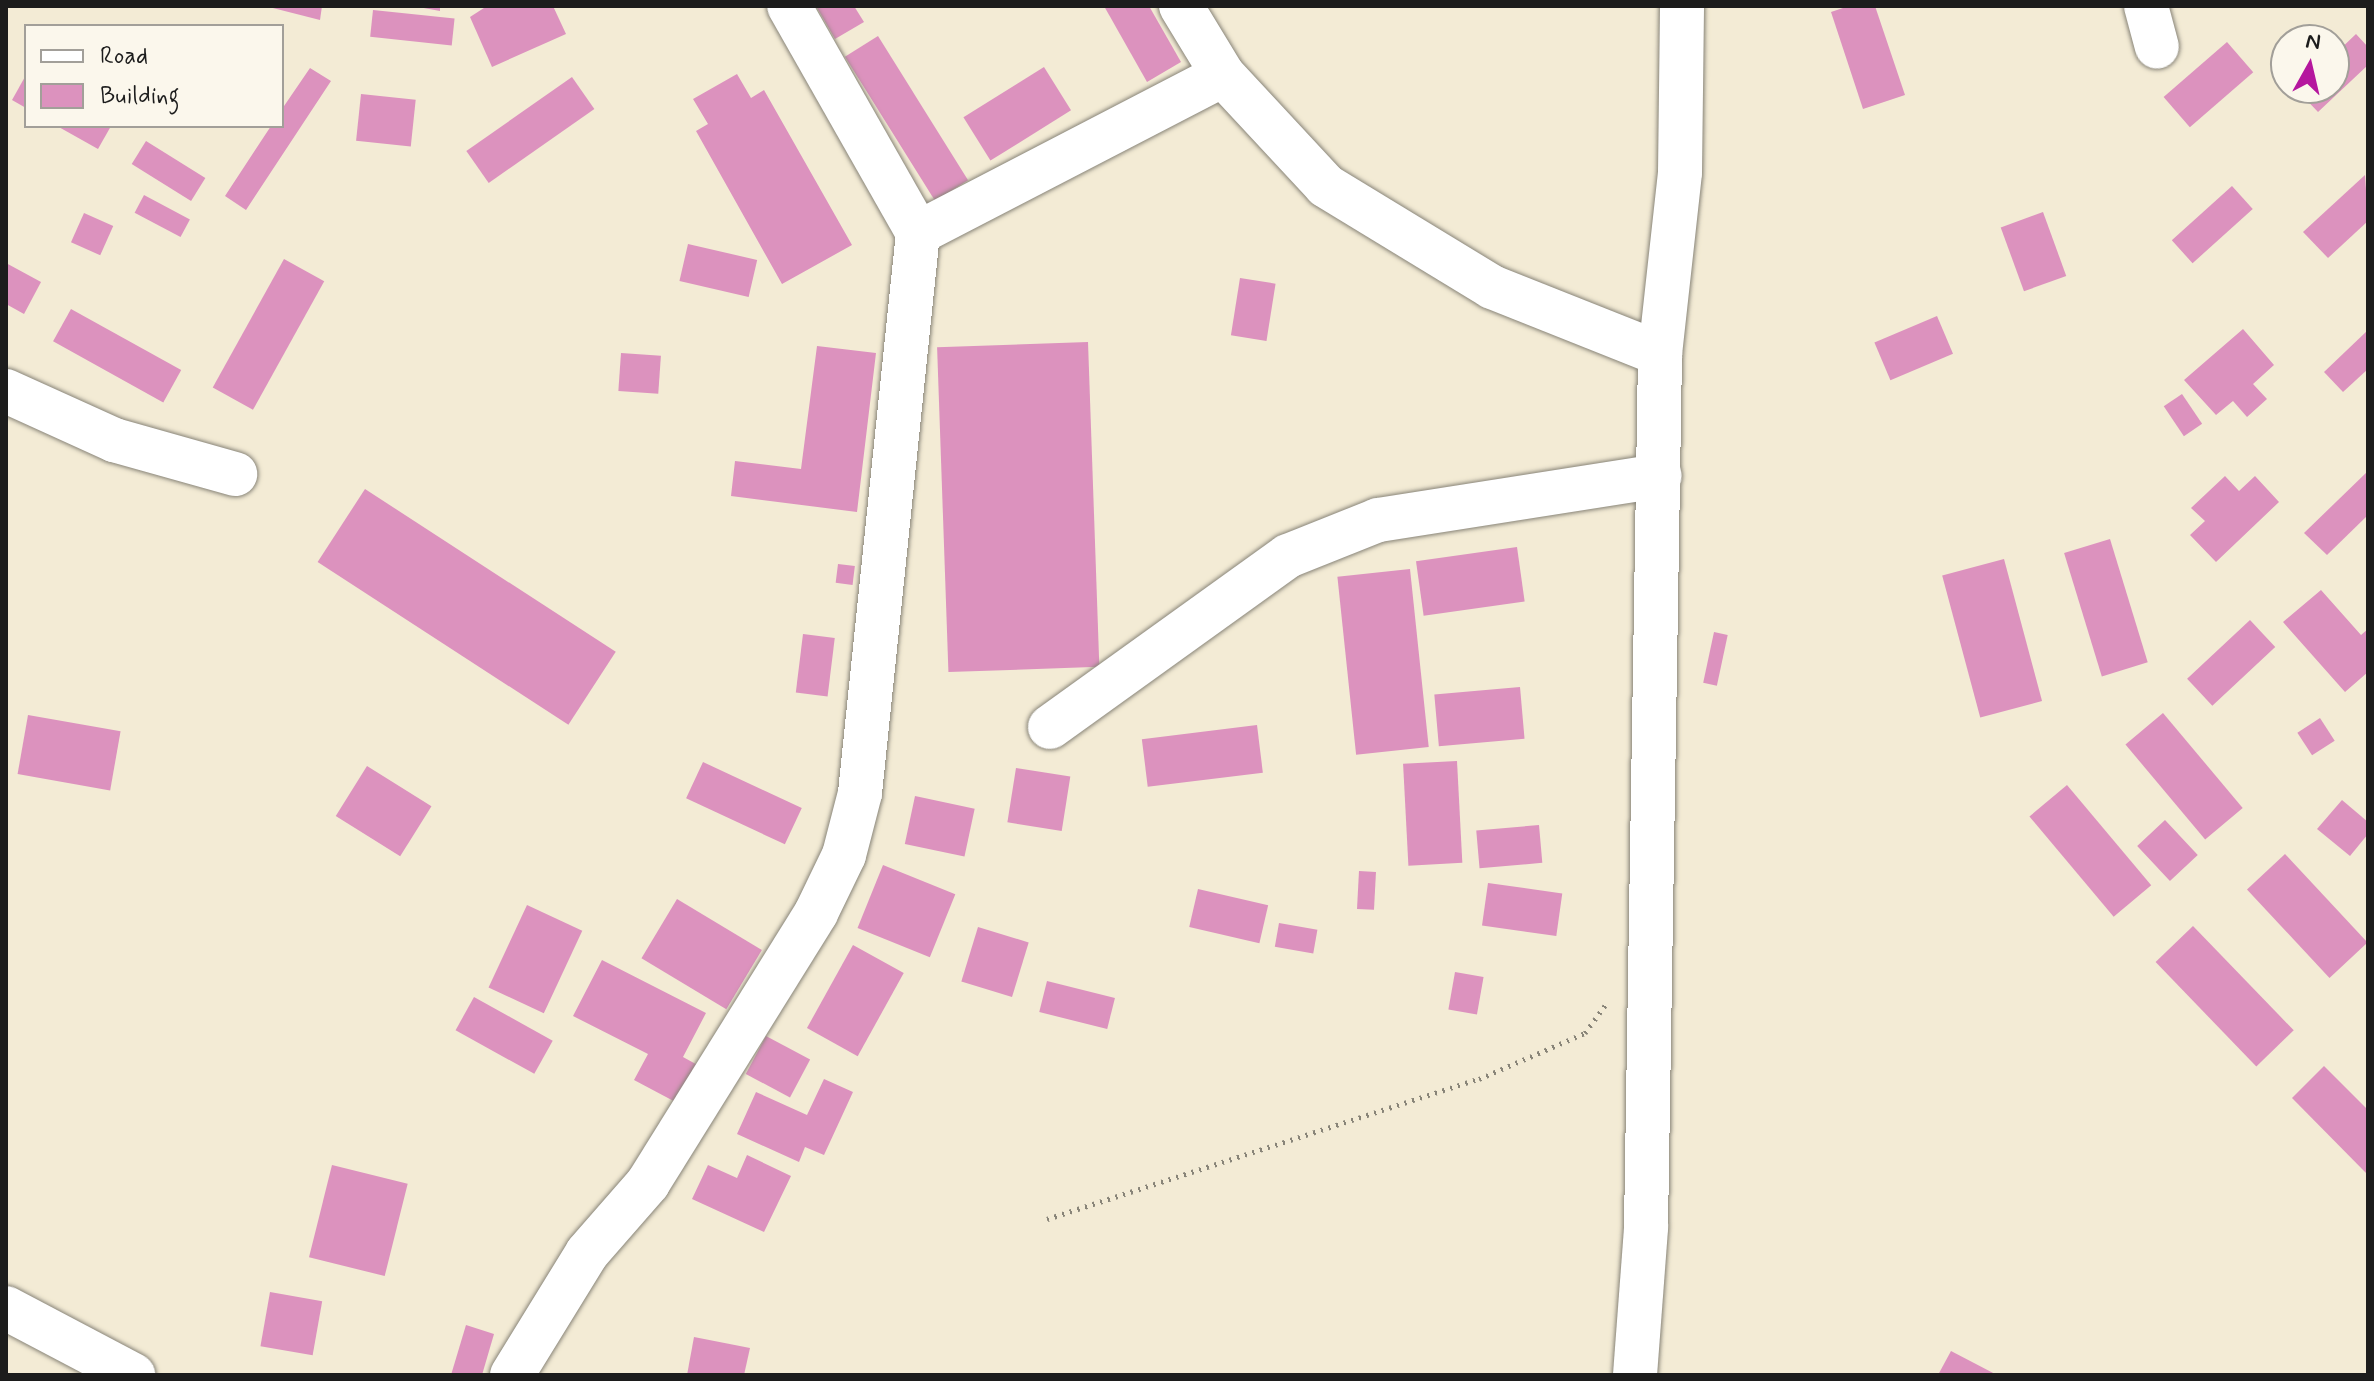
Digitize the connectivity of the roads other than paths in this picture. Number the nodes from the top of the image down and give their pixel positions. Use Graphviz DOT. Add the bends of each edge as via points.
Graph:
graph roads {
  1 [pos="789,6"];
  2 [pos="1181,6"];
  3 [pos="1682,6"];
  4 [pos="2146,6"];
  5 [pos="2157,47"];
  6 [pos="1223,75"];
  7 [pos="918,233"];
  8 [pos="1660,354"];
  9 [pos="6,391"];
  10 [pos="235,474"];
  11 [pos="1660,476"];
  12 [pos="1050,727"];
  13 [pos="6,1308"];
  14 [pos="133,1375"];
  15 [pos="512,1375"];
  16 [pos="1635,1375"];
  1 -- 7 [label="street"];
  2 -- 6 [label="street"];
  3 -- 8 [label="street" via="1680,172"];
  4 -- 5 [label="street"];
  6 -- 7 [label="street"];
  6 -- 8 [label="street" via="1326,186 1379,221 1492,287"];
  7 -- 15 [label="street" via="860,793 844,855 648,1183 587,1253"];
  8 -- 11 [label="street"];
  9 -- 10 [label="street" via="114,440"];
  11 -- 12 [label="street" via="1378,520 1288,556"];
  11 -- 16 [label="street" via="1646,1227"];
  13 -- 14 [label="street"];
}
